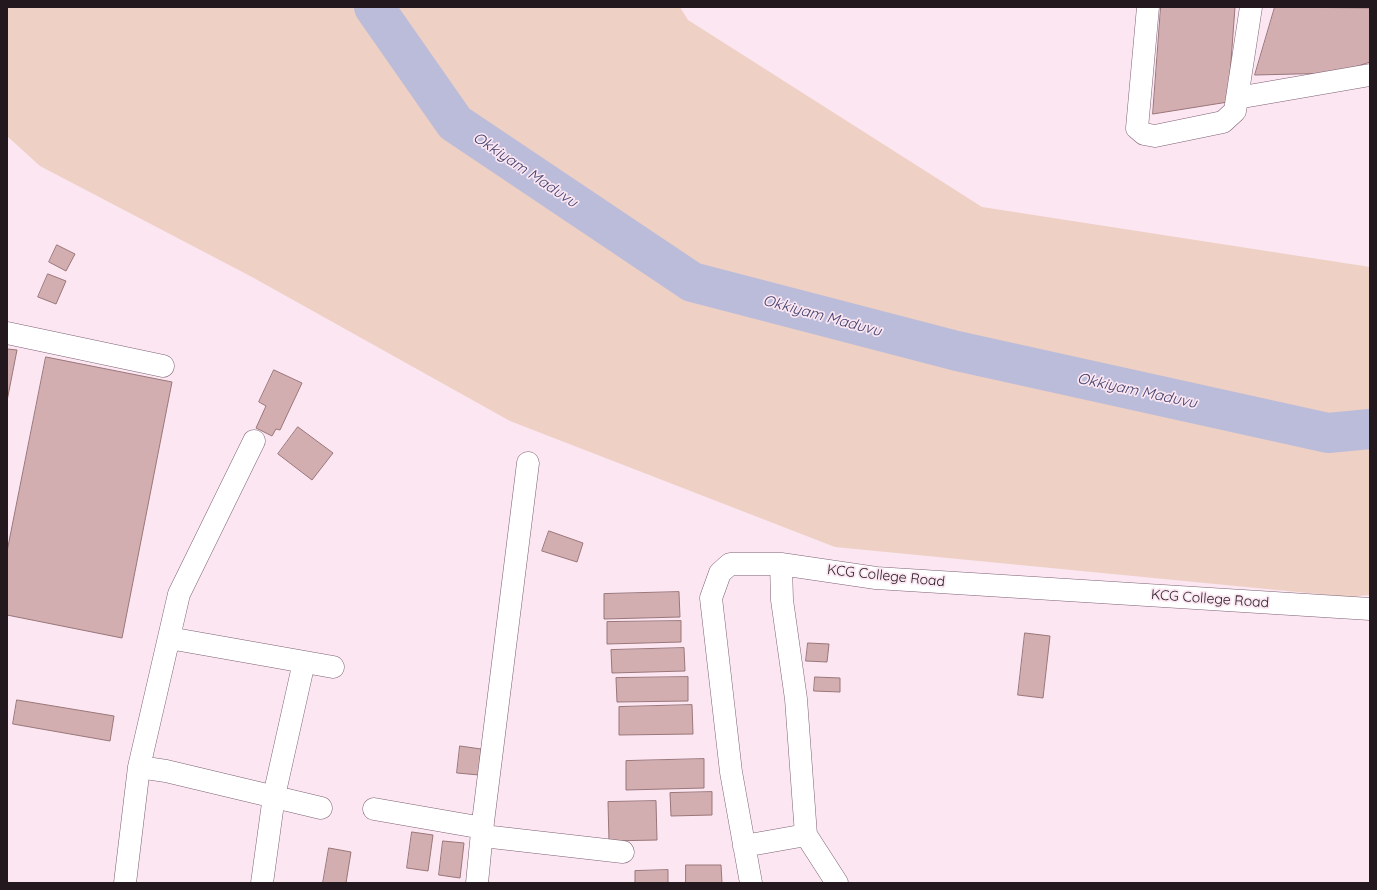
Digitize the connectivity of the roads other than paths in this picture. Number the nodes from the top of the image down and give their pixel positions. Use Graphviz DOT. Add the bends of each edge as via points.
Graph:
graph roads {
  1 [pos="1148,7"];
  2 [pos="1251,7"];
  3 [pos="1370,75"];
  4 [pos="1237,98"];
  5 [pos="7,333"];
  6 [pos="163,366"];
  7 [pos="254,442"];
  8 [pos="528,463"];
  9 [pos="781,564"];
  10 [pos="1370,609"];
  11 [pos="169,638"];
  12 [pos="304,662"];
  13 [pos="333,667"];
  14 [pos="139,767"];
  15 [pos="274,796"];
  16 [pos="321,808"];
  17 [pos="374,809"];
  18 [pos="483,829"];
  19 [pos="806,835"];
  20 [pos="744,846"];
  21 [pos="623,852"];
  22 [pos="125,883"];
  23 [pos="262,883"];
  24 [pos="477,883"];
  25 [pos="751,883"];
  26 [pos="837,883"];
  1 -- 4 [label="street" via="1136,128 1144,134 1155,136 1223,122 1235,111"];
  2 -- 4 [label="street"];
  3 -- 4 [label="street"];
  5 -- 6 [label="street"];
  7 -- 11 [label="street" via="179,594"];
  8 -- 18 [label="street"];
  9 -- 10 [label="street, KCG College Road" via="876,578"];
  9 -- 19 [label="street" via="782,600 796,699"];
  9 -- 20 [label="street, KCG College Road" via="730,564 720,573 711,598 731,772"];
  11 -- 12 [label="street"];
  11 -- 14 [label="street"];
  12 -- 13 [label="street"];
  12 -- 15 [label="street"];
  14 -- 15 [label="street"];
  14 -- 22 [label="street"];
  15 -- 16 [label="street"];
  15 -- 23 [label="street"];
  17 -- 18 [label="street"];
  18 -- 21 [label="street"];
  18 -- 24 [label="street"];
  19 -- 20 [label="street"];
  19 -- 26 [label="street"];
  20 -- 25 [label="street, KCG College Road"];
}
